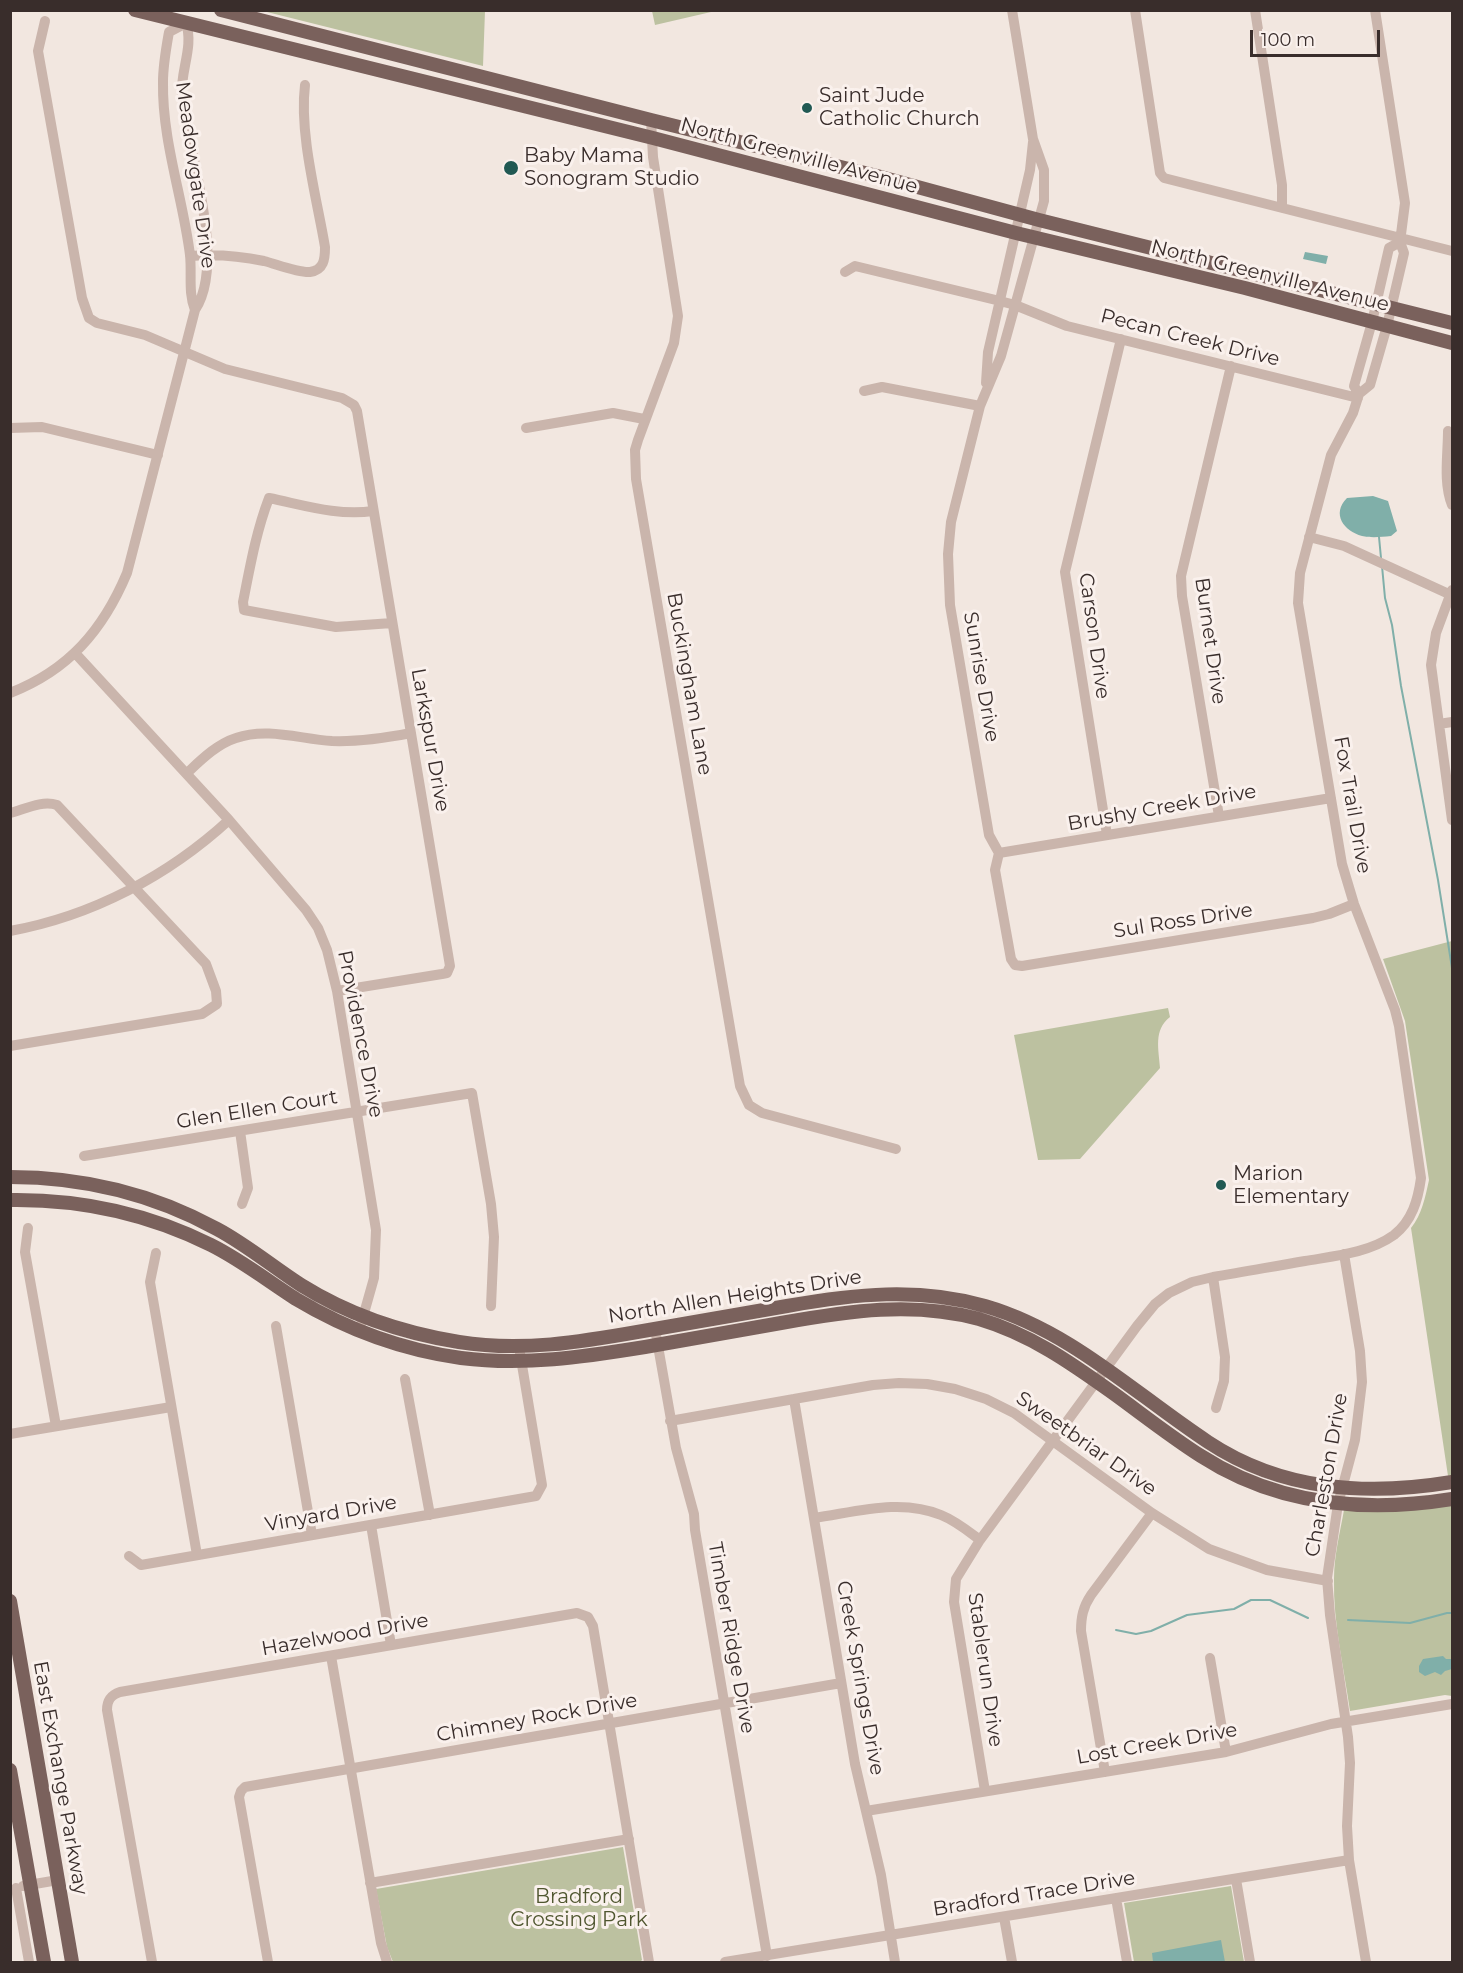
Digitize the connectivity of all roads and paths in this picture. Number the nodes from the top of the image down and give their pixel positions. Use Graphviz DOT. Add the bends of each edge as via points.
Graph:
graph roads {
  1 [pos="135,10"];
  2 [pos="221,10"];
  3 [pos="1012,10"];
  4 [pos="1135,10"];
  5 [pos="1256,10"];
  6 [pos="1375,10"];
  7 [pos="188,17"];
  8 [pos="45,21"];
  9 [pos="305,86"];
  10 [pos="651,120"];
  11 [pos="653,138"];
  12 [pos="1033,139"];
  13 [pos="878,176"];
  14 [pos="874,195"];
  15 [pos="1282,208"];
  16 [pos="1019,214"];
  17 [pos="1039,220"];
  18 [pos="1016,233"];
  19 [pos="1034,238"];
  20 [pos="1401,240"];
  21 [pos="1452,251"];
  22 [pos="208,254"];
  23 [pos="190,256"];
  24 [pos="845,272"];
  25 [pos="1000,302"];
  26 [pos="1377,303"];
  27 [pos="1015,305"];
  28 [pos="1392,307"];
  29 [pos="195,310"];
  30 [pos="1372,322"];
  31 [pos="1452,323"];
  32 [pos="1387,326"];
  33 [pos="1121,339"];
  34 [pos="1452,343"];
  35 [pos="185,352"];
  36 [pos="1230,366"];
  37 [pos="864,391"];
  38 [pos="986,392"];
  39 [pos="1359,396"];
  40 [pos="980,406"];
  41 [pos="644,419"];
  42 [pos="10,428"];
  43 [pos="526,428"];
  44 [pos="1448,430"];
  45 [pos="158,455"];
  46 [pos="1452,505"];
  47 [pos="373,511"];
  48 [pos="1309,537"];
  49 [pos="1451,593"];
  50 [pos="392,623"];
  51 [pos="75,653"];
  52 [pos="10,693"];
  53 [pos="1452,722"];
  54 [pos="1438,724"];
  55 [pos="411,733"];
  56 [pos="187,773"];
  57 [pos="1331,798"];
  58 [pos="10,813"];
  59 [pos="1219,816"];
  60 [pos="229,820"];
  61 [pos="1452,820"];
  62 [pos="1107,835"];
  63 [pos="999,853"];
  64 [pos="134,887"];
  65 [pos="1354,904"];
  66 [pos="10,931"];
  67 [pos="1015,964"];
  68 [pos="336,991"];
  69 [pos="10,1046"];
  70 [pos="357,1112"];
  71 [pos="240,1131"];
  72 [pos="896,1149"];
  73 [pos="84,1156"];
  74 [pos="10,1177"];
  75 [pos="10,1200"];
  76 [pos="242,1204"];
  77 [pos="28,1228"];
  78 [pos="156,1253"];
  79 [pos="1344,1254"];
  80 [pos="1214,1277"];
  81 [pos="491,1306"];
  82 [pos="364,1317"];
  83 [pos="276,1326"];
  84 [pos="655,1329"];
  85 [pos="357,1330"];
  86 [pos="658,1345"];
  87 [pos="519,1347"];
  88 [pos="521,1362"];
  89 [pos="1105,1368"];
  90 [pos="405,1379"];
  91 [pos="1096,1380"];
  92 [pos="794,1399"];
  93 [pos="171,1407"];
  94 [pos="1216,1408"];
  95 [pos="670,1421"];
  96 [pos="56,1426"];
  97 [pos="10,1434"];
  98 [pos="1053,1441"];
  99 [pos="1452,1482"];
  100 [pos="1342,1488"];
  101 [pos="1452,1499"];
  102 [pos="1338,1504"];
  103 [pos="1152,1513"];
  104 [pos="430,1515"];
  105 [pos="814,1518"];
  106 [pos="371,1525"];
  107 [pos="312,1535"];
  108 [pos="980,1540"];
  109 [pos="197,1555"];
  110 [pos="129,1556"];
  111 [pos="1328,1581"];
  112 [pos="10,1601"];
  113 [pos="391,1645"];
  114 [pos="331,1656"];
  115 [pos="1210,1658"];
  116 [pos="16,1672"];
  117 [pos="841,1683"];
  118 [pos="724,1703"];
  119 [pos="1452,1704"];
  120 [pos="1345,1722"];
  121 [pos="609,1723"];
  122 [pos="1226,1752"];
  123 [pos="350,1769"];
  124 [pos="10,1770"];
  125 [pos="1105,1772"];
  126 [pos="985,1791"];
  127 [pos="866,1810"];
  128 [pos="628,1839"];
  129 [pos="1349,1860"];
  130 [pos="1236,1879"];
  131 [pos="58,1880"];
  132 [pos="370,1883"];
  133 [pos="31,1885"];
  134 [pos="13,1888"];
  135 [pos="1116,1898"];
  136 [pos="1004,1917"];
  137 [pos="891,1935"];
  138 [pos="767,1956"];
  139 [pos="28,1962"];
  140 [pos="44,1962"];
  141 [pos="72,1962"];
  142 [pos="152,1962"];
  143 [pos="268,1962"];
  144 [pos="387,1962"];
  145 [pos="649,1962"];
  146 [pos="725,1962"];
  147 [pos="895,1962"];
  148 [pos="1012,1962"];
  149 [pos="1127,1962"];
  150 [pos="1250,1962"];
  151 [pos="1366,1962"];
  1 -- 7 [label="main road, North Greenville Avenue"];
  2 -- 10 [label="main road, North Greenville Avenue"];
  3 -- 12 [label="street, Sunrise Drive"];
  4 -- 15 [label="street" via="1161,176"];
  5 -- 15 [label="street"];
  6 -- 20 [label="street, Fox Trail Drive" via="1405,203"];
  7 -- 11 [label="main road, North Greenville Avenue"];
  7 -- 22 [label="street, Meadowgate Drive" via="190,38 182,93"];
  7 -- 23 [label="street, Meadowgate Drive" via="169,32 162,84 165,124"];
  8 -- 35 [label="street" via="38,51 82,298 89,318"];
  9 -- 22 [label="street" via="305,130 325,260 317,269 305,272"];
  10 -- 11 [label="street, Buckingham Lane"];
  10 -- 13 [label="main road, North Greenville Avenue"];
  11 -- 14 [label="main road, North Greenville Avenue"];
  11 -- 41 [label="street, Buckingham Lane" via="678,316 674,343"];
  12 -- 16 [label="street, Sunrise Drive"];
  12 -- 17 [label="street, Sunrise Drive" via="1044,170 1044,201"];
  13 -- 14 [label="main road"];
  13 -- 16 [label="main road, North Greenville Avenue"];
  14 -- 18 [label="main road, North Greenville Avenue"];
  15 -- 20 [label="street"];
  16 -- 17 [label="main road, North Greenville Avenue"];
  16 -- 18 [label="street, Sunrise Drive"];
  17 -- 19 [label="street, Sunrise Drive"];
  17 -- 26 [label="main road, North Greenville Avenue"];
  18 -- 19 [label="main road, North Greenville Avenue"];
  18 -- 25 [label="street, Sunrise Drive"];
  19 -- 27 [label="street, Sunrise Drive"];
  19 -- 30 [label="main road, North Greenville Avenue"];
  20 -- 21 [label="street"];
  20 -- 26 [label="street, Fox Trail Drive" via="1389,248"];
  20 -- 28 [label="street, Fox Trail Drive" via="1404,253"];
  22 -- 23 [label="street"];
  22 -- 29 [label="street, Meadowgate Drive" via="201,301"];
  23 -- 29 [label="street, Meadowgate Drive" via="191,300"];
  24 -- 25 [label="street, Pecan Creek Drive" via="855,266"];
  25 -- 27 [label="street, Pecan Creek Drive"];
  25 -- 38 [label="street, Sunrise Drive" via="988,352"];
  26 -- 28 [label="main road, North Greenville Avenue"];
  26 -- 30 [label="street, Fox Trail Drive"];
  27 -- 33 [label="street, Pecan Creek Drive" via="1063,324"];
  27 -- 38 [label="street, Sunrise Drive"];
  28 -- 31 [label="main road, North Greenville Avenue"];
  28 -- 32 [label="street, Fox Trail Drive"];
  29 -- 35 [label="street, Meadowgate Drive"];
  30 -- 32 [label="main road, North Greenville Avenue"];
  30 -- 39 [label="street, Fox Trail Drive" via="1354,386"];
  32 -- 34 [label="main road, North Greenville Avenue"];
  32 -- 39 [label="street, Fox Trail Drive" via="1370,385"];
  33 -- 36 [label="street, Pecan Creek Drive"];
  33 -- 62 [label="street, Carson Drive" via="1065,572"];
  35 -- 45 [label="street, Meadowgate Drive"];
  35 -- 47 [label="street, Larkspur Drive" via="225,369 342,398 352,404 357,411"];
  36 -- 39 [label="street, Pecan Creek Drive"];
  36 -- 59 [label="street, Burnet Drive" via="1181,576"];
  37 -- 40 [label="street" via="882,387"];
  38 -- 40 [label="street, Sunrise Drive"];
  39 -- 48 [label="street, Fox Trail Drive" via="1331,455"];
  40 -- 63 [label="street, Sunrise Drive" via="951,522 948,581 989,835"];
  41 -- 43 [label="street" via="613,413"];
  41 -- 72 [label="street, Buckingham Lane" via="635,450 636,479 740,1086 749,1105 762,1113"];
  42 -- 45 [label="street" via="42,427"];
  44 -- 46 [label="street" via="1446,476"];
  45 -- 51 [label="street, Meadowgate Drive" via="127,573 106,616"];
  47 -- 50 [label="street, Larkspur Drive"];
  47 -- 50 [label="street" via="326,511 269,498 253,553 244,610 336,627"];
  48 -- 49 [label="street" via="1344,546"];
  48 -- 57 [label="street, Fox Trail Drive" via="1298,603"];
  49 -- 54 [label="street" via="1436,633 1431,665"];
  50 -- 55 [label="street, Larkspur Drive"];
  51 -- 52 [label="street, Meadowgate Drive" via="42,678"];
  51 -- 56 [label="street, Providence Drive"];
  53 -- 54 [label="street"];
  54 -- 61 [label="street"];
  55 -- 56 [label="street" via="350,741 268,733 244,736 228,741"];
  55 -- 68 [label="street, Larkspur Drive" via="450,966 447,973"];
  56 -- 60 [label="street, Providence Drive"];
  57 -- 59 [label="street, Brushy Creek Drive"];
  57 -- 65 [label="street, Fox Trail Drive" via="1342,864"];
  58 -- 64 [label="street" via="57,805"];
  59 -- 62 [label="street, Brushy Creek Drive"];
  60 -- 64 [label="street" via="183,859"];
  60 -- 68 [label="street, Providence Drive" via="318,928"];
  62 -- 63 [label="street, Brushy Creek Drive"];
  63 -- 67 [label="street, Sunrise Drive" via="995,870"];
  64 -- 66 [label="street" via="79,913"];
  64 -- 69 [label="street" via="206,964 217,1004 202,1014"];
  65 -- 67 [label="street, Sul Ross Drive" via="1312,918 1022,966"];
  65 -- 79 [label="street, Fox Trail Drive" via="1397,1018 1421,1178 1418,1198 1403,1226 1382,1243"];
  68 -- 70 [label="street, Providence Drive"];
  70 -- 71 [label="street, Glen Ellen Court"];
  70 -- 81 [label="street, Glen Ellen Court" via="472,1093 494,1237"];
  70 -- 82 [label="street, Providence Drive" via="376,1249 374,1278"];
  71 -- 73 [label="street, Glen Ellen Court"];
  71 -- 76 [label="street" via="248,1188"];
  74 -- 82 [label="main road, North Allen Heights Drive" via="88,1183 133,1193 180,1210 220,1230 319,1295"];
  75 -- 85 [label="main road, North Allen Heights Drive" via="85,1205 174,1229 212,1246 310,1307"];
  77 -- 96 [label="street" via="25,1252"];
  78 -- 93 [label="street" via="150,1282"];
  79 -- 80 [label="street"];
  79 -- 100 [label="street, Charleston Drive" via="1362,1382 1355,1440"];
  80 -- 89 [label="street" via="1184,1285 1161,1299"];
  80 -- 94 [label="street" via="1226,1357"];
  82 -- 85 [label="street, Providence Drive"];
  82 -- 87 [label="main road, North Allen Heights Drive" via="461,1343"];
  83 -- 107 [label="street"];
  84 -- 86 [label="street, Timber Ridge Drive"];
  84 -- 87 [label="main road, North Allen Heights Drive" via="566,1344"];
  84 -- 89 [label="main road, North Allen Heights Drive" via="842,1296 912,1293 983,1305 1022,1318"];
  85 -- 88 [label="main road, North Allen Heights Drive" via="426,1352"];
  86 -- 88 [label="main road, North Allen Heights Drive" via="572,1359"];
  86 -- 91 [label="main road, North Allen Heights Drive" via="842,1312 913,1308 947,1312 1017,1332"];
  86 -- 95 [label="street, Timber Ridge Drive"];
  87 -- 88 [label="street"];
  88 -- 104 [label="street, Vinyard Drive" via="542,1485 539,1494"];
  89 -- 91 [label="street"];
  89 -- 100 [label="main road, North Allen Heights Drive" via="1238,1459 1299,1481"];
  90 -- 104 [label="street"];
  91 -- 98 [label="street"];
  91 -- 102 [label="main road, North Allen Heights Drive" via="1230,1473 1295,1497"];
  92 -- 95 [label="street, Sweetbriar Drive"];
  92 -- 98 [label="street, Sweetbriar Drive" via="873,1385 927,1384 986,1400 1014,1413"];
  92 -- 105 [label="street, Creek Springs Drive"];
  93 -- 96 [label="street"];
  93 -- 109 [label="street"];
  95 -- 118 [label="street, Timber Ridge Drive" via="694,1514"];
  96 -- 97 [label="street"];
  98 -- 103 [label="street, Sweetbriar Drive"];
  98 -- 108 [label="street, Stablerun Drive"];
  99 -- 100 [label="main road, North Allen Heights Drive" via="1419,1488"];
  100 -- 102 [label="street, Charleston Drive"];
  101 -- 102 [label="main road, North Allen Heights Drive" via="1380,1506"];
  102 -- 111 [label="street, Charleston Drive"];
  103 -- 111 [label="street, Sweetbriar Drive" via="1209,1549 1267,1570"];
  103 -- 125 [label="street" via="1091,1595 1081,1618"];
  104 -- 106 [label="street, Vinyard Drive"];
  105 -- 108 [label="street" via="911,1507 942,1515"];
  105 -- 117 [label="street, Creek Springs Drive"];
  106 -- 107 [label="street, Vinyard Drive"];
  106 -- 113 [label="street"];
  107 -- 109 [label="street, Vinyard Drive"];
  108 -- 126 [label="street, Stablerun Drive" via="956,1579 954,1602"];
  109 -- 110 [label="street, Vinyard Drive" via="141,1565"];
  111 -- 120 [label="street, Charleston Drive"];
  112 -- 116 [label="main road, East Exchange Parkway"];
  113 -- 114 [label="street, Hazelwood Drive"];
  113 -- 121 [label="street, Hazelwood Drive" via="578,1613 588,1617 593,1626"];
  114 -- 123 [label="street"];
  114 -- 142 [label="street, Hazelwood Drive" via="120,1692 110,1698 107,1710"];
  115 -- 122 [label="street"];
  116 -- 131 [label="main road, East Exchange Parkway"];
  117 -- 118 [label="street, Chimney Rock Drive"];
  117 -- 127 [label="street, Creek Springs Drive"];
  118 -- 121 [label="street, Chimney Rock Drive"];
  118 -- 138 [label="street, Timber Ridge Drive"];
  119 -- 120 [label="street, Lost Creek Drive"];
  120 -- 122 [label="street, Lost Creek Drive"];
  120 -- 129 [label="street, Charleston Drive" via="1350,1763"];
  121 -- 123 [label="street, Chimney Rock Drive"];
  121 -- 128 [label="street"];
  122 -- 125 [label="street, Lost Creek Drive"];
  123 -- 132 [label="street"];
  123 -- 143 [label="street, Chimney Rock Drive" via="241,1791"];
  124 -- 133 [label="main road"];
  125 -- 126 [label="street, Lost Creek Drive"];
  126 -- 127 [label="street, Lost Creek Drive"];
  127 -- 137 [label="street, Creek Springs Drive"];
  128 -- 132 [label="street"];
  128 -- 145 [label="street"];
  129 -- 130 [label="street, Bradford Trace Drive"];
  129 -- 151 [label="street, Charleston Drive"];
  130 -- 135 [label="street, Bradford Trace Drive"];
  130 -- 150 [label="street"];
  131 -- 133 [label="street"];
  131 -- 141 [label="main road, East Exchange Parkway"];
  132 -- 144 [label="street"];
  133 -- 134 [label="street"];
  133 -- 140 [label="main road"];
  134 -- 139 [label="street"];
  135 -- 136 [label="street, Bradford Trace Drive"];
  135 -- 149 [label="street"];
  136 -- 137 [label="street, Bradford Trace Drive"];
  136 -- 148 [label="street"];
  137 -- 138 [label="street, Bradford Trace Drive"];
  137 -- 147 [label="street, Creek Springs Drive"];
  138 -- 146 [label="street, Bradford Trace Drive"];
}
